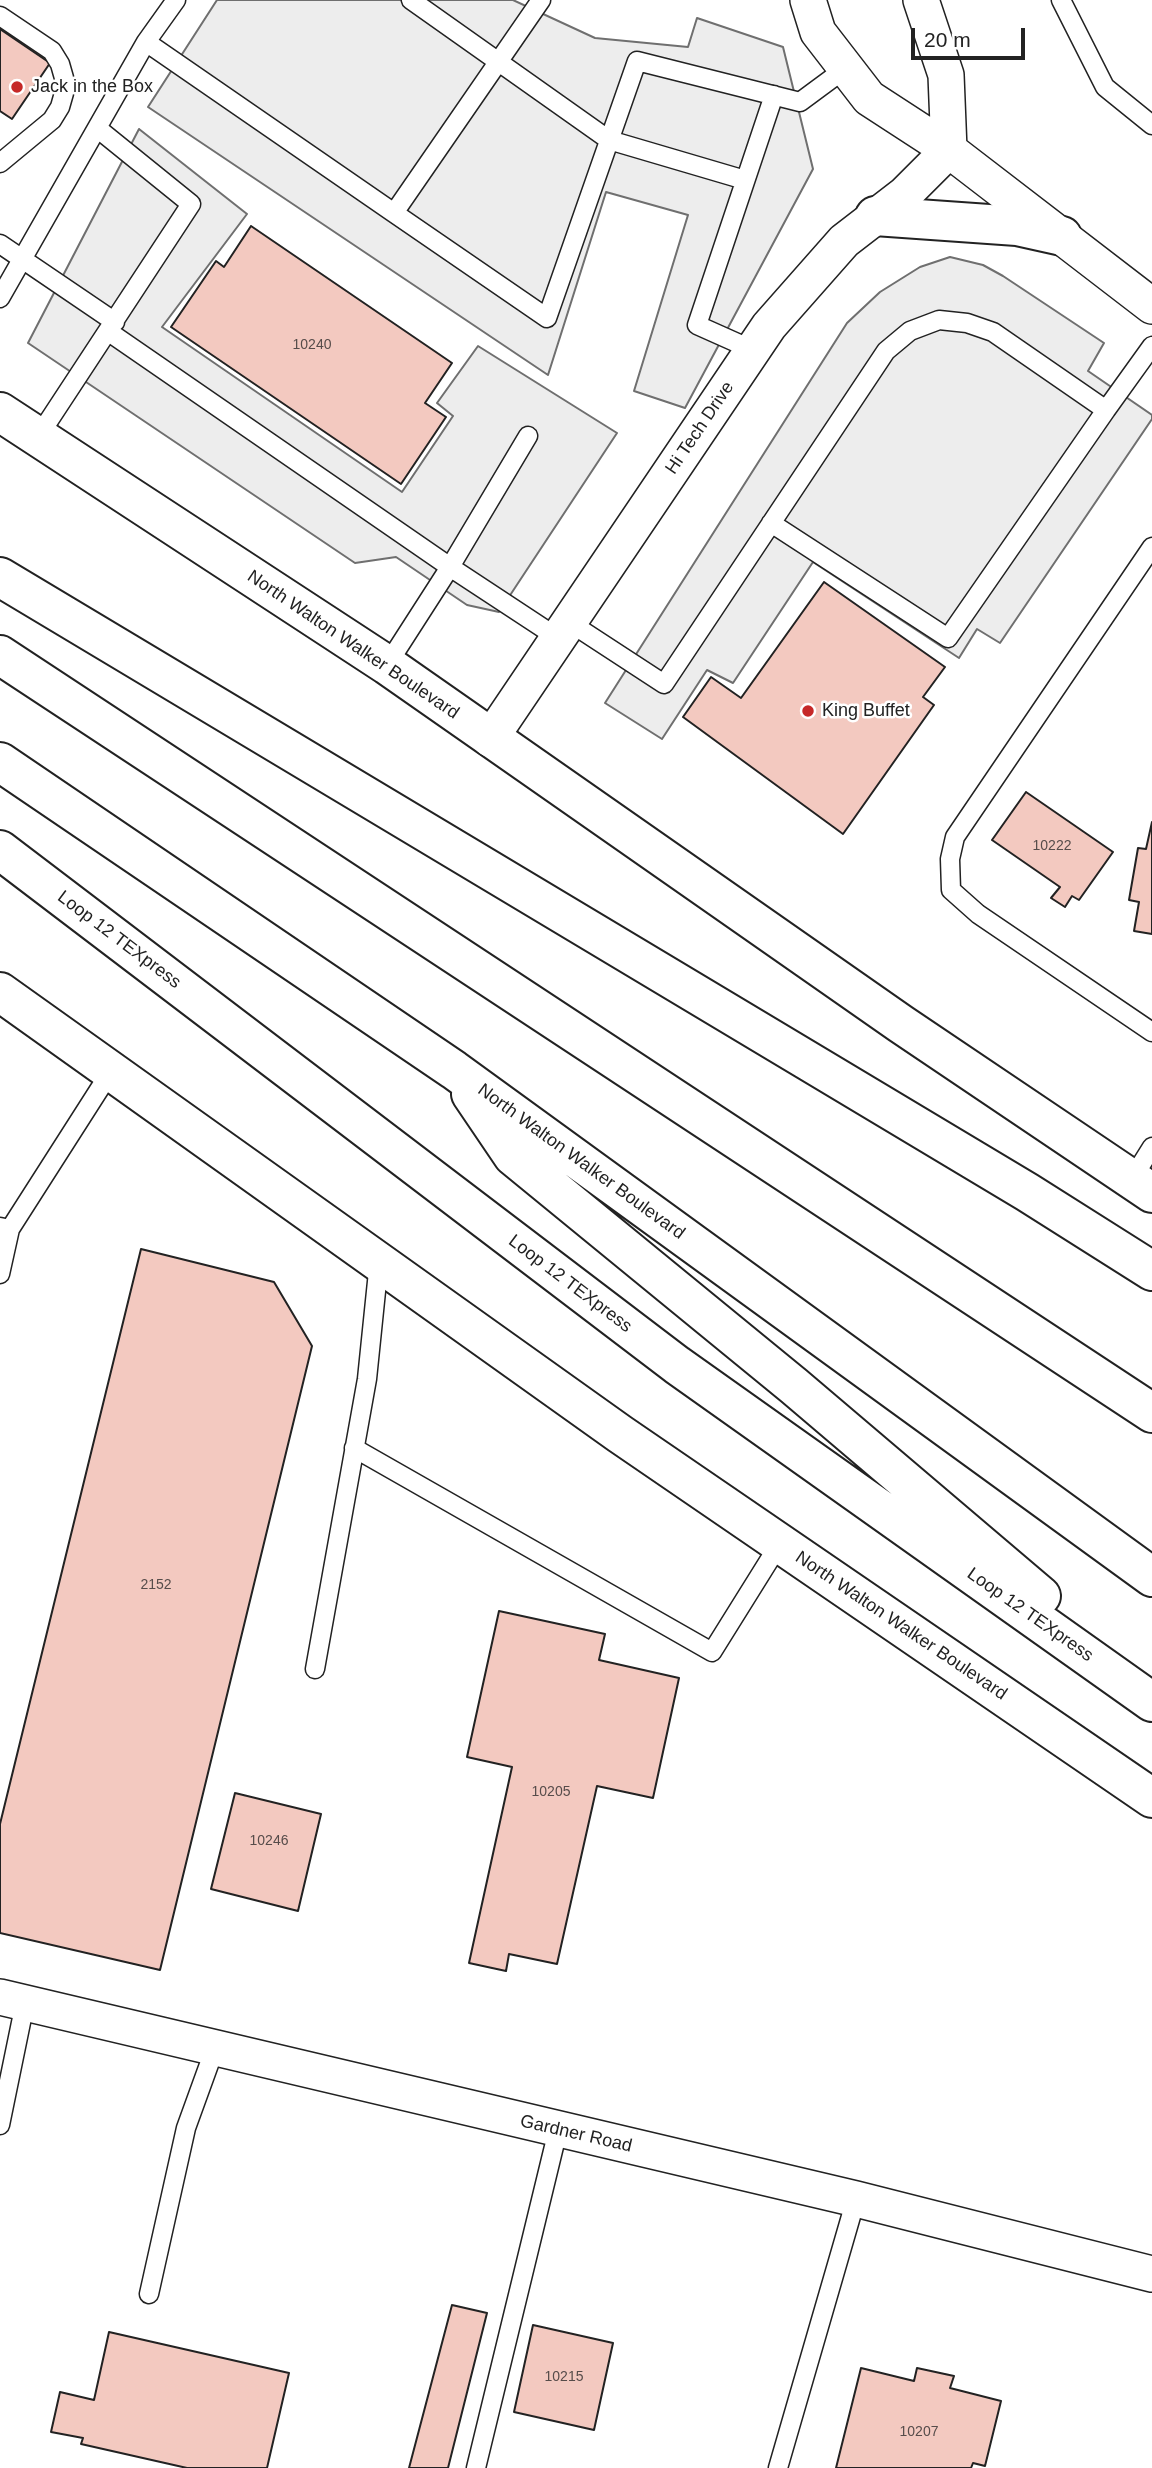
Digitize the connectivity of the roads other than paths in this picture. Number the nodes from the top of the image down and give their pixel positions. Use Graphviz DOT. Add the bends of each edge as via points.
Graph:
graph roads {
  1 [pos="176,0"];
  2 [pos="411,0"];
  3 [pos="541,0"];
  4 [pos="808,0"];
  5 [pos="921,0"];
  6 [pos="1061,0"];
  7 [pos="0,16"];
  8 [pos="146,42"];
  9 [pos="498,62"];
  10 [pos="846,68"];
  11 [pos="774,95"];
  12 [pos="1152,125"];
  13 [pos="97,128"];
  14 [pos="610,140"];
  15 [pos="949,150"];
  16 [pos="0,163"];
  17 [pos="745,180"];
  18 [pos="394,213"];
  19 [pos="875,216"];
  20 [pos="1062,236"];
  21 [pos="0,244"];
  22 [pos="22,260"];
  23 [pos="0,298"];
  24 [pos="1152,306"];
  25 [pos="112,327"];
  26 [pos="1152,346"];
  27 [pos="753,350"];
  28 [pos="1106,410"];
  29 [pos="0,412"];
  30 [pos="528,436"];
  31 [pos="38,437"];
  32 [pos="771,523"];
  33 [pos="1152,547"];
  34 [pos="450,567"];
  35 [pos="0,577"];
  36 [pos="564,630"];
  37 [pos="0,655"];
  38 [pos="387,665"];
  39 [pos="490,738"];
  40 [pos="0,762"];
  41 [pos="0,850"];
  42 [pos="0,992"];
  43 [pos="1152,1032"];
  44 [pos="454,1069"];
  45 [pos="111,1071"];
  46 [pos="1152,1147"];
  47 [pos="1142,1186"];
  48 [pos="5,1228"];
  49 [pos="379,1262"];
  50 [pos="1152,1271"];
  51 [pos="0,1274"];
  52 [pos="1152,1413"];
  53 [pos="354,1448"];
  54 [pos="780,1543"];
  55 [pos="1152,1577"];
  56 [pos="315,1669"];
  57 [pos="1152,1689"];
  58 [pos="1152,1702"];
  59 [pos="1152,1798"];
  60 [pos="13,2000"];
  61 [pos="215,2048"];
  62 [pos="7,2060"];
  63 [pos="0,2125"];
  64 [pos="558,2130"];
  65 [pos="856,2199"];
  66 [pos="1152,2274"];
  67 [pos="149,2294"];
  68 [pos="476,2468"];
  69 [pos="778,2468"];
  1 -- 8 [label="lane"];
  2 -- 9 [label="lane"];
  3 -- 9 [label="lane"];
  4 -- 10 [label="street" via="818,32"];
  5 -- 15 [label="street" via="946,75"];
  6 -- 12 [label="lane" via="1105,87"];
  7 -- 16 [label="lane" via="52,51 64,85 52,120"];
  8 -- 13 [label="lane"];
  8 -- 18 [label="lane"];
  9 -- 14 [label="lane"];
  9 -- 18 [label="lane"];
  10 -- 11 [label="lane" via="800,102"];
  10 -- 15 [label="street" via="869,98"];
  11 -- 14 [label="lane" via="637,61"];
  11 -- 17 [label="lane"];
  13 -- 22 [label="lane"];
  13 -- 25 [label="lane" via="191,204"];
  14 -- 17 [label="lane"];
  14 -- 18 [label="lane" via="547,318"];
  15 -- 19 [label="street, Hi Tech Drive" via="905,194"];
  15 -- 20 [label="street"];
  17 -- 27 [label="lane" via="697,325"];
  19 -- 20 [label="main road" via="1017,226"];
  19 -- 27 [label="street, Hi Tech Drive" via="844,241"];
  20 -- 24 [label="street"];
  21 -- 22 [label="lane"];
  22 -- 23 [label="lane"];
  22 -- 25 [label="lane"];
  25 -- 31 [label="lane"];
  25 -- 34 [label="lane"];
  26 -- 28 [label="lane"];
  27 -- 36 [label="street, Hi Tech Drive"];
  28 -- 32 [label="lane" via="993,332 939,320 910,331 886,351"];
  28 -- 32 [label="lane" via="948,638"];
  29 -- 31 [label="main road, North Walton Walker Boulevard"];
  30 -- 34 [label="lane"];
  31 -- 38 [label="main road, North Walton Walker Boulevard"];
  32 -- 36 [label="lane" via="664,684"];
  33 -- 43 [label="lane" via="955,836 950,859 951,890 978,914"];
  34 -- 36 [label="lane"];
  34 -- 38 [label="lane"];
  35 -- 50 [label="main road"];
  36 -- 39 [label="street, Hi Tech Drive"];
  37 -- 52 [label="main road"];
  38 -- 39 [label="main road, North Walton Walker Boulevard"];
  39 -- 47 [label="main road, North Walton Walker Boulevard"];
  40 -- 44 [label="main road, North Walton Walker Boulevard"];
  41 -- 58 [label="main road, Loop 12 TEXpress" via="677,1365"];
  42 -- 45 [label="main road, North Walton Walker Boulevard"];
  44 -- 55 [label="main road, North Walton Walker Boulevard"];
  44 -- 57 [label="main road" via="513,1156"];
  45 -- 48 [label="lane"];
  45 -- 49 [label="main road, North Walton Walker Boulevard"];
  46 -- 47 [label="lane"];
  48 -- 51 [label="lane"];
  49 -- 53 [label="lane" via="367,1379"];
  49 -- 54 [label="main road, North Walton Walker Boulevard"];
  53 -- 54 [label="lane" via="712,1652"];
  53 -- 56 [label="lane"];
  54 -- 59 [label="main road, North Walton Walker Boulevard"];
  60 -- 61 [label="street, Gardner Road"];
  60 -- 62 [label="lane"];
  61 -- 64 [label="street, Gardner Road"];
  61 -- 67 [label="lane" via="186,2128"];
  62 -- 63 [label="lane"];
  64 -- 65 [label="street, Gardner Road"];
  64 -- 68 [label="lane"];
  65 -- 66 [label="street, Gardner Road"];
  65 -- 69 [label="lane"];
}
